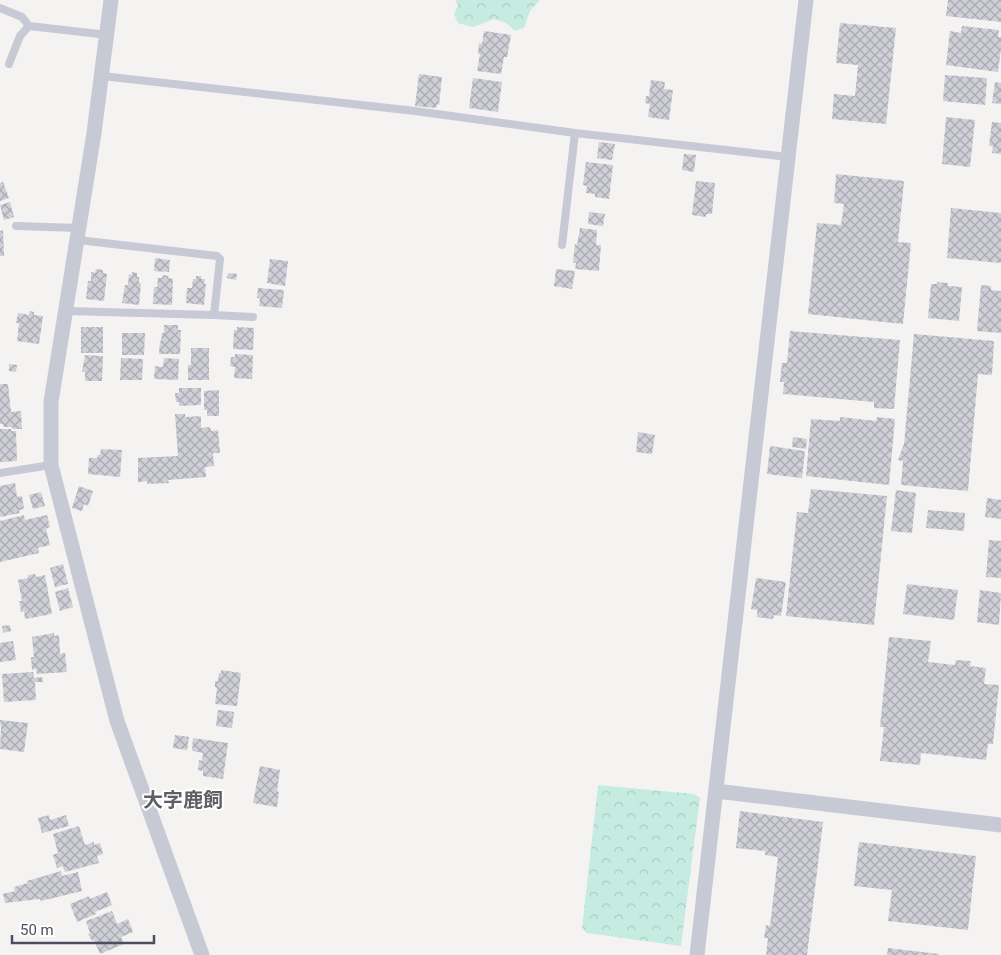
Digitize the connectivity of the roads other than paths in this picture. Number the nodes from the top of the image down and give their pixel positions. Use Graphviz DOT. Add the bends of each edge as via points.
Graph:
graph roads {
  1 [pos="111,0"];
  2 [pos="806,0"];
  3 [pos="0,8"];
  4 [pos="30,26"];
  5 [pos="108,35"];
  6 [pos="9,64"];
  7 [pos="102,76"];
  8 [pos="575,133"];
  9 [pos="788,157"];
  10 [pos="16,226"];
  11 [pos="78,234"];
  12 [pos="562,245"];
  13 [pos="66,311"];
  14 [pos="214,315"];
  15 [pos="253,317"];
  16 [pos="51,465"];
  17 [pos="0,473"];
  18 [pos="716,791"];
  19 [pos="1001,825"];
  20 [pos="202,955"];
  21 [pos="697,955"];
  1 -- 5 [label="street"];
  2 -- 9 [label="street"];
  3 -- 4 [label="lane" via="22,17"];
  4 -- 5 [label="lane"];
  4 -- 6 [label="lane" via="20,36"];
  5 -- 7 [label="street"];
  7 -- 8 [label="lane" via="415,111"];
  7 -- 11 [label="street"];
  8 -- 9 [label="lane"];
  8 -- 12 [label="lane"];
  9 -- 18 [label="street"];
  10 -- 11 [label="lane"];
  11 -- 13 [label="street"];
  11 -- 14 [label="lane" via="217,256 220,259"];
  13 -- 14 [label="lane"];
  13 -- 16 [label="street" via="51,402"];
  14 -- 15 [label="lane"];
  16 -- 17 [label="lane"];
  16 -- 20 [label="street" via="117,721"];
  18 -- 19 [label="street"];
  18 -- 21 [label="street"];
}
